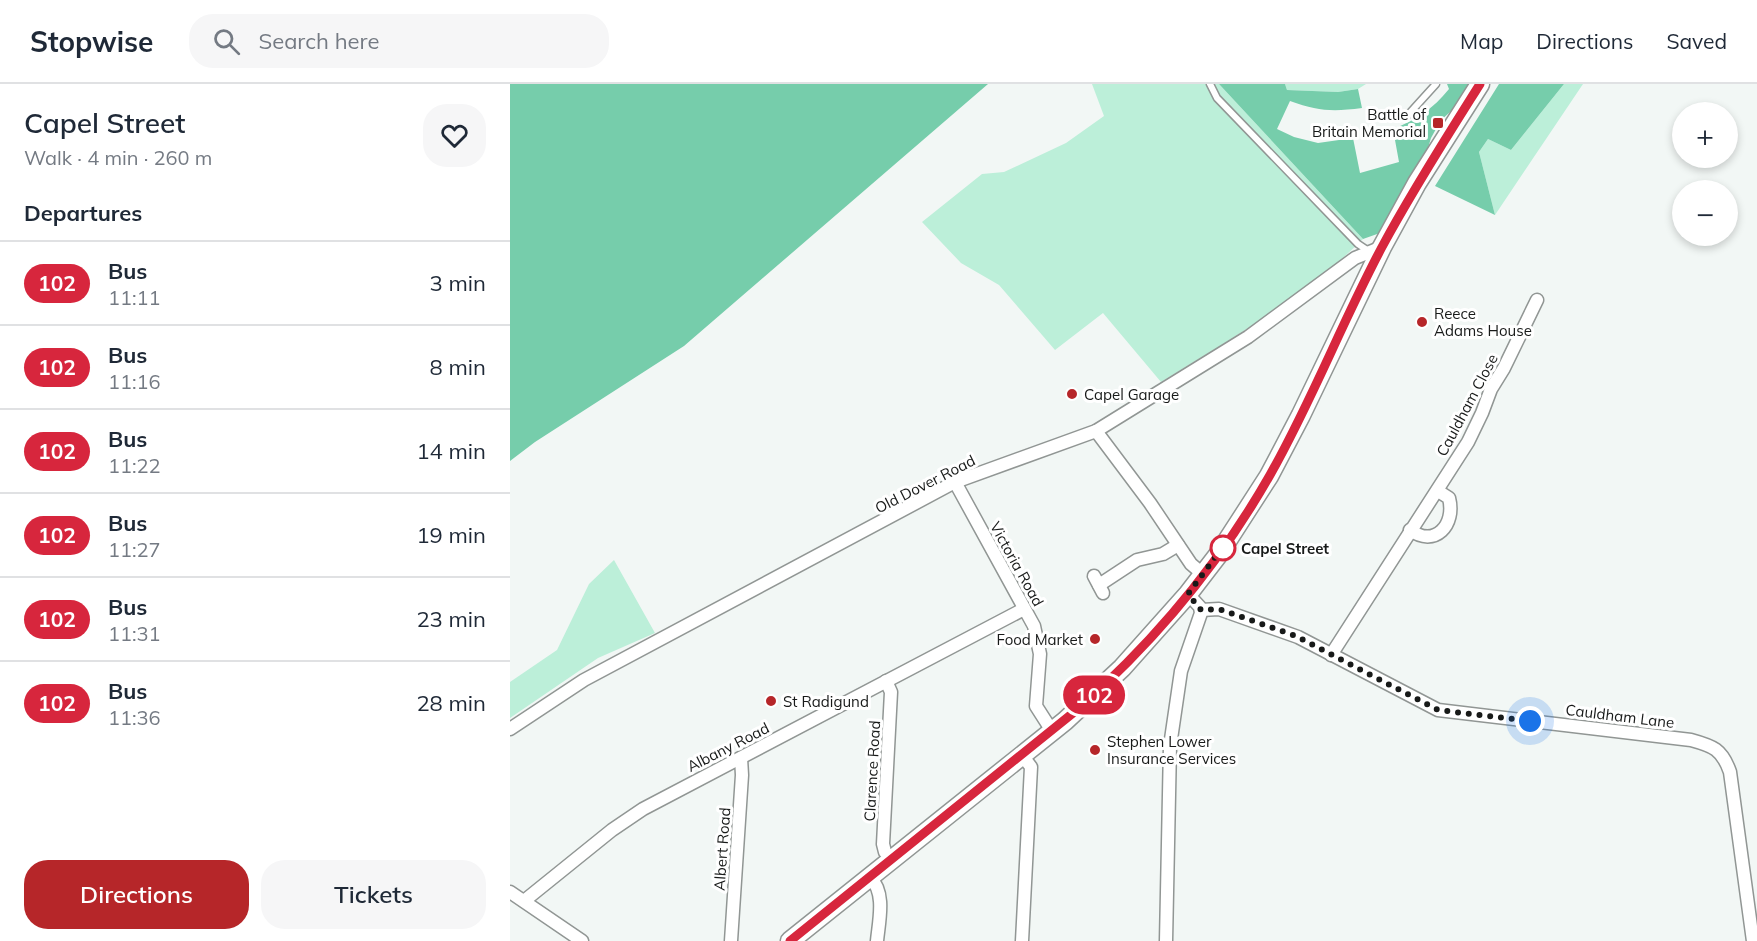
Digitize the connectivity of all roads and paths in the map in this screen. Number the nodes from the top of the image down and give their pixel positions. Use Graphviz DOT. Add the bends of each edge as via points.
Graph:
graph roads {
  1 [pos="1210,84"];
  2 [pos="1436,84"];
  3 [pos="1480,84"];
  4 [pos="1407,116"];
  5 [pos="1376,250"];
  6 [pos="1537,300"];
  7 [pos="1096,431"];
  8 [pos="954,482"];
  9 [pos="1438,491"];
  10 [pos="1410,530"];
  11 [pos="1178,545"];
  12 [pos="1204,575"];
  13 [pos="1099,585"];
  14 [pos="1188,594"];
  15 [pos="1024,609"];
  16 [pos="1201,610"];
  17 [pos="1332,655"];
  18 [pos="886,681"];
  19 [pos="510,729"];
  20 [pos="1052,731"];
  21 [pos="1022,755"];
  22 [pos="741,758"];
  23 [pos="892,860"];
  24 [pos="870,877"];
  25 [pos="510,892"];
  26 [pos="524,901"];
  27 [pos="582,941"];
  28 [pos="731,941"];
  29 [pos="790,941"];
  30 [pos="877,941"];
  31 [pos="1022,941"];
  32 [pos="1166,941"];
  33 [pos="1753,941"];
  1 -- 5 [label="lane" via="1217,98 1358,244"];
  2 -- 4 [label="lane"];
  3 -- 5 [label="main road"];
  5 -- 7 [label="street, Old Dover Road" via="1355,258 1248,337"];
  5 -- 12 [label="main road" via="1286,446"];
  6 -- 9 [label="street, Cauldham Close" via="1468,442"];
  7 -- 8 [label="street, Old Dover Road"];
  7 -- 11 [label="street"];
  8 -- 15 [label="street, Victoria Road"];
  8 -- 19 [label="street, Old Dover Road" via="584,680"];
  9 -- 10 [label="street, Cauldham Close"];
  9 -- 10 [label="street" via="1449,498 1450,522 1427,537"];
  10 -- 17 [label="street, Cauldham Close"];
  11 -- 12 [label="street" via="1193,567"];
  11 -- 13 [label="street" via="1163,554 1137,560"];
  12 -- 14 [label="main road"];
  14 -- 16 [label="street"];
  14 -- 20 [label="main road" via="1106,685"];
  15 -- 18 [label="street, Albany Road"];
  15 -- 20 [label="street, Victoria Road" via="1034,626 1039,648 1036,706"];
  16 -- 17 [label="street, Cauldham Lane" via="1215,608 1236,614 1307,641"];
  16 -- 32 [label="street" via="1181,671 1170,746"];
  17 -- 33 [label="street, Cauldham Lane" via="1438,710 1712,745 1725,758 1730,772"];
  18 -- 22 [label="street, Albany Road"];
  18 -- 23 [label="street, Clarence Road" via="891,692 883,844"];
  20 -- 21 [label="main road"];
  21 -- 23 [label="main road"];
  21 -- 31 [label="street" via="1031,767"];
  22 -- 26 [label="street, Albany Road" via="628,819"];
  22 -- 28 [label="street, Albert Road"];
  23 -- 24 [label="main road"];
  24 -- 29 [label="main road"];
  24 -- 30 [label="street" via="880,896"];
  25 -- 26 [label="street"];
  26 -- 27 [label="street"];
}
